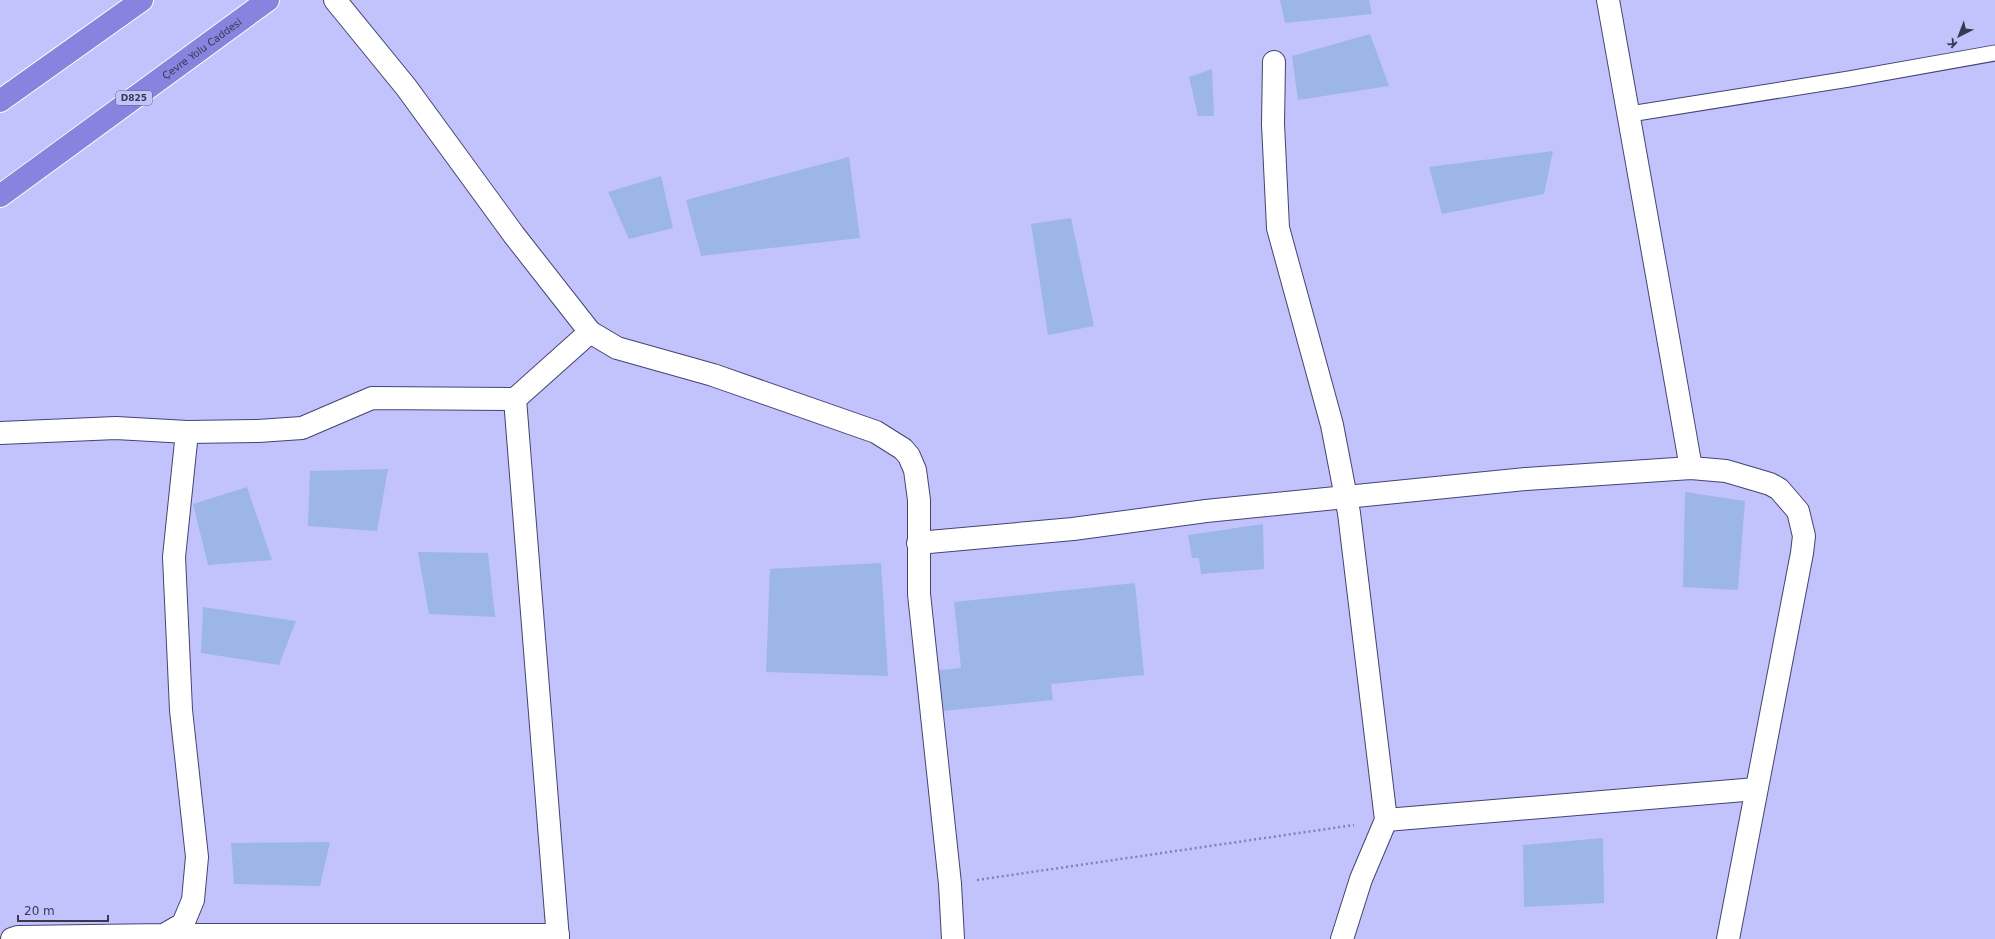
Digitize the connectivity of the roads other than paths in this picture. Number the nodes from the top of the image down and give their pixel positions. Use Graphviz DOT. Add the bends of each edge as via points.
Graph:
graph roads {
  1 [pos="142,0"];
  2 [pos="268,0"];
  3 [pos="335,0"];
  4 [pos="1608,0"];
  5 [pos="1995,53"];
  6 [pos="1274,62"];
  7 [pos="0,101"];
  8 [pos="1630,114"];
  9 [pos="0,196"];
  10 [pos="590,332"];
  11 [pos="515,399"];
  12 [pos="187,432"];
  13 [pos="0,433"];
  14 [pos="1691,468"];
  15 [pos="1346,497"];
  16 [pos="918,543"];
  17 [pos="1756,789"];
  18 [pos="1386,820"];
  19 [pos="164,935"];
  20 [pos="558,937"];
  21 [pos="12,939"];
  22 [pos="953,939"];
  23 [pos="1342,939"];
  24 [pos="1728,939"];
  1 -- 7 [label="highway"];
  2 -- 9 [label="highway, Çevre Yolu Caddesi / D825"];
  3 -- 10 [label="street" via="406,87 514,235"];
  4 -- 8 [label="street"];
  5 -- 8 [label="lane"];
  6 -- 15 [label="street" via="1273,124 1278,228 1332,425"];
  8 -- 14 [label="street"];
  10 -- 11 [label="street"];
  10 -- 16 [label="street" via="617,348 713,375 876,432 903,449 915,470 919,500"];
  11 -- 12 [label="street" via="372,398 302,428"];
  11 -- 20 [label="street"];
  12 -- 13 [label="street" via="116,428"];
  12 -- 19 [label="street" via="174,557 181,710 197,857 193,900 182,924"];
  14 -- 15 [label="street" via="1526,479"];
  14 -- 17 [label="street" via="1726,471 1770,484 1779,489 1790,501 1802,522 1802,553"];
  15 -- 16 [label="street" via="1206,511 1073,529"];
  15 -- 18 [label="street"];
  16 -- 22 [label="street" via="919,594 950,884"];
  17 -- 18 [label="street"];
  17 -- 24 [label="street"];
  18 -- 23 [label="street" via="1361,879"];
  19 -- 20 [label="street"];
  19 -- 21 [label="street"];
}
